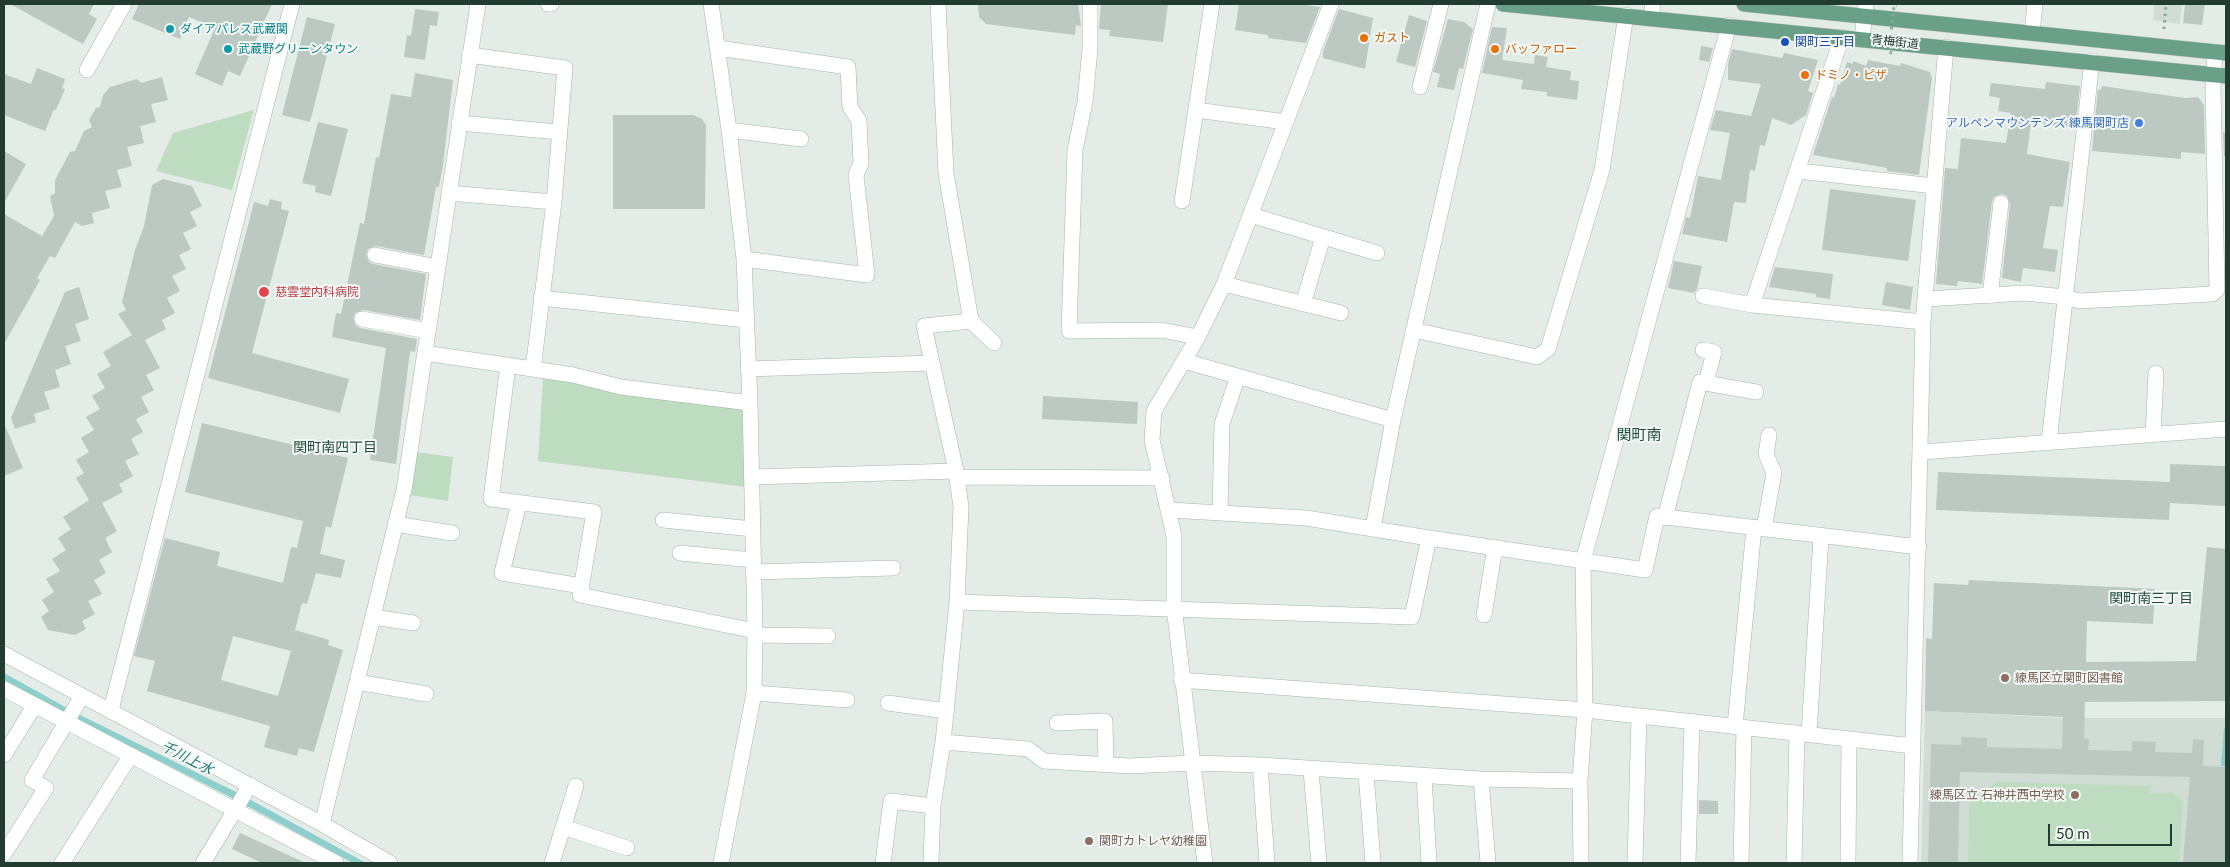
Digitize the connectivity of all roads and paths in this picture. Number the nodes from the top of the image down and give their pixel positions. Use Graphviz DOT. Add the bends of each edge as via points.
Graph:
graph roads {
  1 [pos="124,4"];
  2 [pos="292,4"];
  3 [pos="478,4"];
  4 [pos="711,4"];
  5 [pos="938,4"];
  6 [pos="1090,4"];
  7 [pos="1212,4"];
  8 [pos="1331,4"];
  9 [pos="1440,4"];
  10 [pos="1488,4"];
  11 [pos="1503,4"];
  12 [pos="1744,4"];
  13 [pos="2035,4"];
  14 [pos="2166,4"];
  15 [pos="1896,6"];
  16 [pos="1652,11"];
  17 [pos="1865,11"];
  18 [pos="1626,15"];
  19 [pos="1730,25"];
  20 [pos="2164,29"];
  21 [pos="2032,33"];
  22 [pos="1842,37"];
  23 [pos="1862,39"];
  24 [pos="1946,47"];
  25 [pos="718,48"];
  26 [pos="2221,52"];
  27 [pos="1892,53"];
  28 [pos="469,55"];
  29 [pos="2092,61"];
  30 [pos="86,70"];
  31 [pos="2220,76"];
  32 [pos="1420,87"];
  33 [pos="1196,110"];
  34 [pos="1286,122"];
  35 [pos="459,123"];
  36 [pos="729,130"];
  37 [pos="559,132"];
  38 [pos="801,138"];
  39 [pos="1798,171"];
  40 [pos="1934,186"];
  41 [pos="449,193"];
  42 [pos="1182,201"];
  43 [pos="554,202"];
  44 [pos="2001,203"];
  45 [pos="1251,215"];
  46 [pos="1323,237"];
  47 [pos="1377,253"];
  48 [pos="375,255"];
  49 [pos="744,259"];
  50 [pos="438,266"];
  51 [pos="1224,284"];
  52 [pos="2222,292"];
  53 [pos="1703,296"];
  54 [pos="1990,296"];
  55 [pos="2065,297"];
  56 [pos="541,298"];
  57 [pos="1926,299"];
  58 [pos="1303,304"];
  59 [pos="1752,305"];
  60 [pos="1341,313"];
  61 [pos="362,319"];
  62 [pos="746,320"];
  63 [pos="971,321"];
  64 [pos="1923,322"];
  65 [pos="1414,330"];
  66 [pos="428,332"];
  67 [pos="1198,337"];
  68 [pos="994,343"];
  69 [pos="1703,350"];
  70 [pos="425,353"];
  71 [pos="1184,361"];
  72 [pos="932,363"];
  73 [pos="508,365"];
  74 [pos="533,369"];
  75 [pos="748,370"];
  76 [pos="2156,373"];
  77 [pos="1238,376"];
  78 [pos="1706,383"];
  79 [pos="1756,392"];
  80 [pos="750,403"];
  81 [pos="1393,420"];
  82 [pos="2226,429"];
  83 [pos="1769,435"];
  84 [pos="2153,435"];
  85 [pos="2049,442"];
  86 [pos="1922,452"];
  87 [pos="957,474"];
  88 [pos="752,477"];
  89 [pos="1162,478"];
  90 [pos="519,503"];
  91 [pos="1170,510"];
  92 [pos="1220,513"];
  93 [pos="1665,518"];
  94 [pos="663,520"];
  95 [pos="395,524"];
  96 [pos="1374,528"];
  97 [pos="753,529"];
  98 [pos="1760,529"];
  99 [pos="452,533"];
  100 [pos="1821,537"];
  101 [pos="1429,538"];
  102 [pos="1495,547"];
  103 [pos="1919,547"];
  104 [pos="680,553"];
  105 [pos="1583,561"];
  106 [pos="753,566"];
  107 [pos="893,568"];
  108 [pos="582,586"];
  109 [pos="957,602"];
  110 [pos="1174,608"];
  111 [pos="1484,615"];
  112 [pos="373,617"];
  113 [pos="414,623"];
  114 [pos="755,633"];
  115 [pos="828,636"];
  116 [pos="4,654"];
  117 [pos="1181,680"];
  118 [pos="357,682"];
  119 [pos="4,689"];
  120 [pos="754,693"];
  121 [pos="426,694"];
  122 [pos="80,700"];
  123 [pos="847,700"];
  124 [pos="888,703"];
  125 [pos="35,705"];
  126 [pos="111,710"];
  127 [pos="1585,710"];
  128 [pos="947,711"];
  129 [pos="1639,716"];
  130 [pos="66,721"];
  131 [pos="1692,722"];
  132 [pos="1057,723"];
  133 [pos="1740,727"];
  134 [pos="1803,734"];
  135 [pos="1849,739"];
  136 [pos="943,742"];
  137 [pos="1913,746"];
  138 [pos="4,755"];
  139 [pos="131,755"];
  140 [pos="1193,763"];
  141 [pos="1106,764"];
  142 [pos="1260,765"];
  143 [pos="1311,770"];
  144 [pos="1366,773"];
  145 [pos="1424,776"];
  146 [pos="1481,779"];
  147 [pos="1580,781"];
  148 [pos="576,786"];
  149 [pos="248,787"];
  150 [pos="933,806"];
  151 [pos="236,809"];
  152 [pos="563,827"];
  153 [pos="328,847"];
  154 [pos="627,848"];
  155 [pos="4,854"];
  156 [pos="62,863"];
  157 [pos="203,863"];
  158 [pos="390,863"];
  159 [pos="552,863"];
  160 [pos="721,863"];
  161 [pos="883,863"];
  162 [pos="930,863"];
  163 [pos="1205,863"];
  164 [pos="1267,863"];
  165 [pos="1319,863"];
  166 [pos="1373,863"];
  167 [pos="1429,863"];
  168 [pos="1488,863"];
  169 [pos="1581,863"];
  170 [pos="1635,863"];
  171 [pos="1688,863"];
  172 [pos="1741,863"];
  173 [pos="1794,863"];
  174 [pos="1848,863"];
  175 [pos="1910,863"];
  1 -- 30 [label="street"];
  2 -- 126 [label="street"];
  3 -- 28 [label="street"];
  4 -- 25 [label="street"];
  5 -- 63 [label="street" via="946,173"];
  6 -- 67 [label="street" via="1085,102 1075,150 1069,331 1161,330"];
  7 -- 33 [label="street"];
  8 -- 34 [label="street"];
  9 -- 32 [label="street"];
  10 -- 65 [label="street"];
  11 -- 18 [label="main road, 青梅街道"];
  12 -- 17 [label="main road, 青梅街道"];
  13 -- 21 [label="street"];
  14 -- 20 [label="path"];
  15 -- 27 [label="path, bridge" via="1889,52"];
  16 -- 18 [label="main road, 青梅街道"];
  16 -- 19 [label="main road, 青梅街道"];
  17 -- 21 [label="main road, 青梅街道"];
  17 -- 23 [label="street"];
  18 -- 65 [label="street" via="1602,170 1548,349 1537,357"];
  19 -- 22 [label="main road, 青梅街道"];
  19 -- 105 [label="street"];
  21 -- 26 [label="main road, 青梅街道"];
  22 -- 23 [label="main road, 青梅街道"];
  22 -- 39 [label="street"];
  23 -- 24 [label="main road, 青梅街道"];
  24 -- 29 [label="main road, 青梅街道"];
  24 -- 40 [label="street"];
  25 -- 36 [label="street"];
  25 -- 49 [label="street" via="848,67 850,107 859,121 861,163 856,175 867,275"];
  26 -- 31 [label="street"];
  28 -- 35 [label="street"];
  28 -- 37 [label="street" via="566,68"];
  29 -- 31 [label="main road, 青梅街道"];
  29 -- 55 [label="street"];
  31 -- 52 [label="street"];
  33 -- 34 [label="street"];
  33 -- 42 [label="street"];
  34 -- 45 [label="street"];
  35 -- 37 [label="street"];
  35 -- 41 [label="street"];
  36 -- 38 [label="street"];
  36 -- 49 [label="street"];
  37 -- 43 [label="street"];
  39 -- 40 [label="street"];
  39 -- 59 [label="street"];
  40 -- 57 [label="street"];
  41 -- 43 [label="street"];
  41 -- 50 [label="street"];
  43 -- 56 [label="street"];
  44 -- 54 [label="street"];
  45 -- 46 [label="street"];
  45 -- 51 [label="street"];
  46 -- 47 [label="street"];
  46 -- 58 [label="street"];
  48 -- 50 [label="street"];
  49 -- 62 [label="street"];
  50 -- 66 [label="street"];
  51 -- 58 [label="street"];
  51 -- 67 [label="street"];
  52 -- 55 [label="street" via="2078,301"];
  53 -- 59 [label="street"];
  54 -- 55 [label="street" via="2025,293"];
  54 -- 57 [label="street"];
  55 -- 85 [label="street"];
  56 -- 62 [label="street"];
  56 -- 74 [label="street"];
  57 -- 64 [label="street"];
  58 -- 60 [label="street"];
  59 -- 64 [label="street"];
  61 -- 66 [label="street"];
  62 -- 75 [label="street"];
  63 -- 68 [label="street"];
  63 -- 72 [label="street" via="924,326"];
  64 -- 86 [label="street"];
  65 -- 81 [label="street"];
  66 -- 70 [label="street"];
  67 -- 71 [label="street"];
  69 -- 78 [label="street" via="1714,352"];
  70 -- 73 [label="street"];
  70 -- 95 [label="street" via="404,490"];
  71 -- 77 [label="street"];
  71 -- 89 [label="street" via="1154,411 1152,440"];
  72 -- 75 [label="street"];
  72 -- 87 [label="street"];
  73 -- 74 [label="street"];
  73 -- 90 [label="street" via="491,499"];
  74 -- 80 [label="street" via="621,387"];
  75 -- 80 [label="street"];
  76 -- 84 [label="street"];
  77 -- 81 [label="street"];
  77 -- 92 [label="street" via="1222,424"];
  78 -- 79 [label="street"];
  78 -- 93 [label="street" via="1700,382"];
  80 -- 88 [label="street"];
  81 -- 96 [label="street"];
  82 -- 84 [label="street"];
  83 -- 98 [label="street" via="1766,454 1774,473"];
  84 -- 85 [label="street"];
  85 -- 86 [label="street"];
  86 -- 103 [label="street"];
  87 -- 88 [label="street"];
  87 -- 89 [label="street"];
  87 -- 109 [label="street" via="961,507"];
  88 -- 97 [label="street"];
  89 -- 91 [label="street"];
  90 -- 108 [label="street" via="594,512"];
  90 -- 108 [label="street" via="502,573"];
  91 -- 92 [label="street"];
  91 -- 110 [label="street" via="1174,536"];
  92 -- 96 [label="street" via="1306,518"];
  93 -- 98 [label="street"];
  93 -- 105 [label="street" via="1657,516 1645,570"];
  94 -- 97 [label="street"];
  95 -- 99 [label="street"];
  95 -- 112 [label="street"];
  96 -- 101 [label="street"];
  97 -- 106 [label="street"];
  98 -- 100 [label="street"];
  98 -- 133 [label="street"];
  100 -- 103 [label="street"];
  100 -- 134 [label="street"];
  101 -- 102 [label="street"];
  101 -- 110 [label="street" via="1412,617"];
  102 -- 105 [label="street"];
  102 -- 111 [label="street"];
  103 -- 137 [label="street"];
  104 -- 106 [label="street"];
  105 -- 127 [label="street"];
  106 -- 107 [label="street"];
  106 -- 114 [label="street"];
  108 -- 114 [label="street" via="580,595"];
  109 -- 110 [label="street"];
  109 -- 128 [label="street"];
  110 -- 117 [label="street"];
  112 -- 113 [label="street"];
  112 -- 118 [label="street"];
  114 -- 115 [label="street"];
  114 -- 120 [label="street"];
  116 -- 122 [label="street"];
  117 -- 127 [label="street"];
  117 -- 140 [label="street"];
  118 -- 121 [label="street"];
  118 -- 153 [label="street"];
  119 -- 125 [label="street"];
  120 -- 123 [label="street"];
  120 -- 160 [label="street"];
  122 -- 126 [label="street"];
  122 -- 130 [label="street"];
  124 -- 128 [label="street"];
  125 -- 130 [label="street"];
  125 -- 138 [label="street"];
  126 -- 149 [label="street"];
  127 -- 129 [label="street"];
  127 -- 147 [label="street"];
  128 -- 136 [label="street"];
  129 -- 131 [label="street"];
  129 -- 170 [label="street"];
  130 -- 139 [label="street"];
  130 -- 155 [label="street" via="32,780 46,788"];
  131 -- 133 [label="street"];
  131 -- 171 [label="street"];
  132 -- 141 [label="street" via="1105,722"];
  133 -- 134 [label="street"];
  133 -- 172 [label="street"];
  134 -- 135 [label="street"];
  134 -- 173 [label="street"];
  135 -- 137 [label="street"];
  135 -- 174 [label="street"];
  136 -- 141 [label="street" via="1028,749 1044,761"];
  136 -- 150 [label="street"];
  137 -- 175 [label="street"];
  139 -- 151 [label="street"];
  139 -- 156 [label="street"];
  140 -- 141 [label="street"];
  140 -- 142 [label="street"];
  140 -- 163 [label="street"];
  142 -- 143 [label="street"];
  142 -- 164 [label="street"];
  143 -- 144 [label="street"];
  143 -- 165 [label="street"];
  144 -- 145 [label="street"];
  144 -- 166 [label="street"];
  145 -- 146 [label="street"];
  145 -- 167 [label="street"];
  146 -- 147 [label="street"];
  146 -- 168 [label="street"];
  147 -- 169 [label="street"];
  148 -- 152 [label="street"];
  149 -- 151 [label="street"];
  149 -- 153 [label="street"];
  150 -- 161 [label="street" via="891,801"];
  150 -- 162 [label="street"];
  151 -- 153 [label="street"];
  151 -- 157 [label="street"];
  152 -- 154 [label="street"];
  152 -- 159 [label="street"];
  153 -- 158 [label="street"];
}
